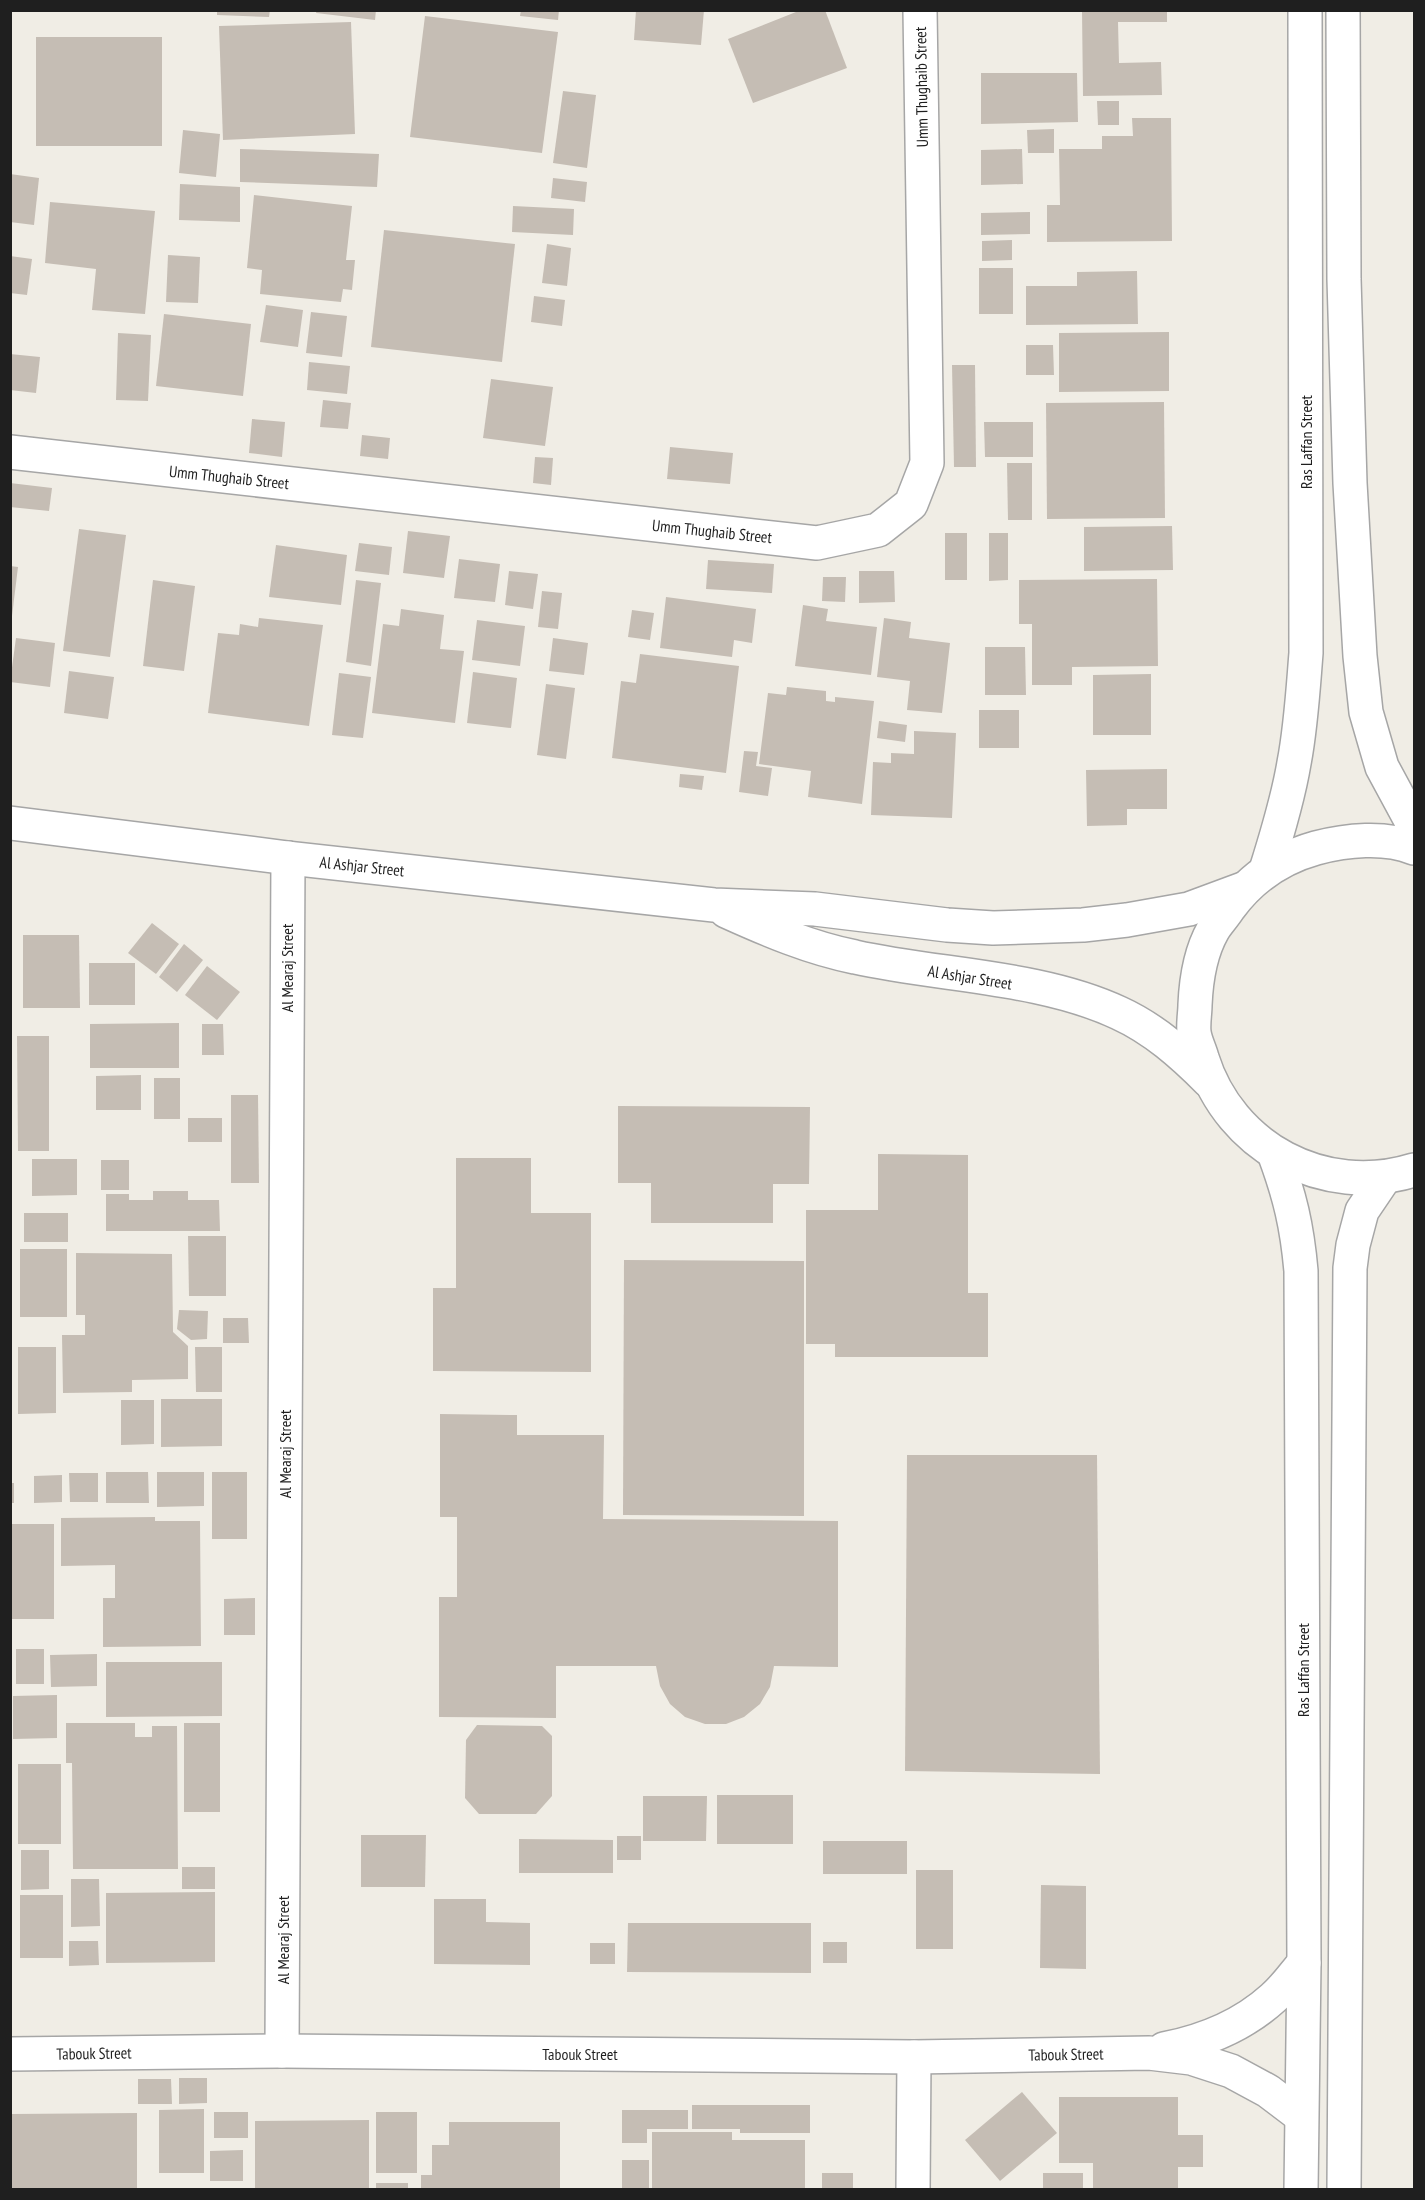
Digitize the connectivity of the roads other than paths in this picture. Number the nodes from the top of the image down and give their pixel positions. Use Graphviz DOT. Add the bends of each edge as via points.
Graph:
graph roads {
  1 [pos="920,10"];
  2 [pos="1305,10"];
  3 [pos="1343,10"];
  4 [pos="10,452"];
  5 [pos="10,823"];
  6 [pos="1414,824"];
  7 [pos="1414,848"];
  8 [pos="288,858"];
  9 [pos="1255,879"];
  10 [pos="714,905"];
  11 [pos="1209,1081"];
  12 [pos="1274,1154"];
  13 [pos="1400,1174"];
  14 [pos="1304,1963"];
  15 [pos="282,2051"];
  16 [pos="1149,2053"];
  17 [pos="10,2054"];
  18 [pos="914,2057"];
  19 [pos="1301,2116"];
  20 [pos="913,2190"];
  21 [pos="1301,2190"];
  22 [pos="1344,2190"];
  1 -- 4 [label="street, Umm Thughaib Street" via="927,463 911,504 878,530 817,543"];
  2 -- 9 [label="street, Ras Laffan Street" via="1306,653 1294,763 1282,817"];
  3 -- 6 [label="street" via="1344,279 1360,656 1366,712 1382,767"];
  5 -- 8 [label="street, Al Ashjar Street"];
  7 -- 9 [label="street, Al Ashjar Street" via="1372,840 1335,843 1299,852"];
  8 -- 10 [label="street, Al Ashjar Street"];
  8 -- 15 [label="street, Al Mearaj Street"];
  9 -- 10 [label="street, Al Ashjar Street" via="1189,909 1127,920 1029,928 947,925 815,909"];
  9 -- 11 [label="street" via="1212,931 1196,980 1194,1032"];
  10 -- 11 [label="street, Al Ashjar Street" via="806,944 855,957 1085,999 1153,1032"];
  11 -- 12 [label="street" via="1248,1134"];
  12 -- 13 [label="street" via="1309,1169 1347,1178"];
  12 -- 14 [label="street, Ras Laffan Street" via="1289,1193 1301,1271"];
  13 -- 22 [label="street" via="1362,1211 1350,1268"];
  14 -- 16 [label="street, Tabouk Street" via="1274,1998 1236,2025 1194,2043"];
  14 -- 19 [label="street, Ras Laffan Street"];
  15 -- 17 [label="street, Tabouk Street"];
  15 -- 18 [label="street, Tabouk Street"];
  16 -- 18 [label="street, Tabouk Street"];
  16 -- 19 [label="street, Tabouk Street" via="1191,2058 1231,2071 1268,2091"];
  18 -- 20 [label="street"];
  19 -- 21 [label="street, Ras Laffan Street"];
}
